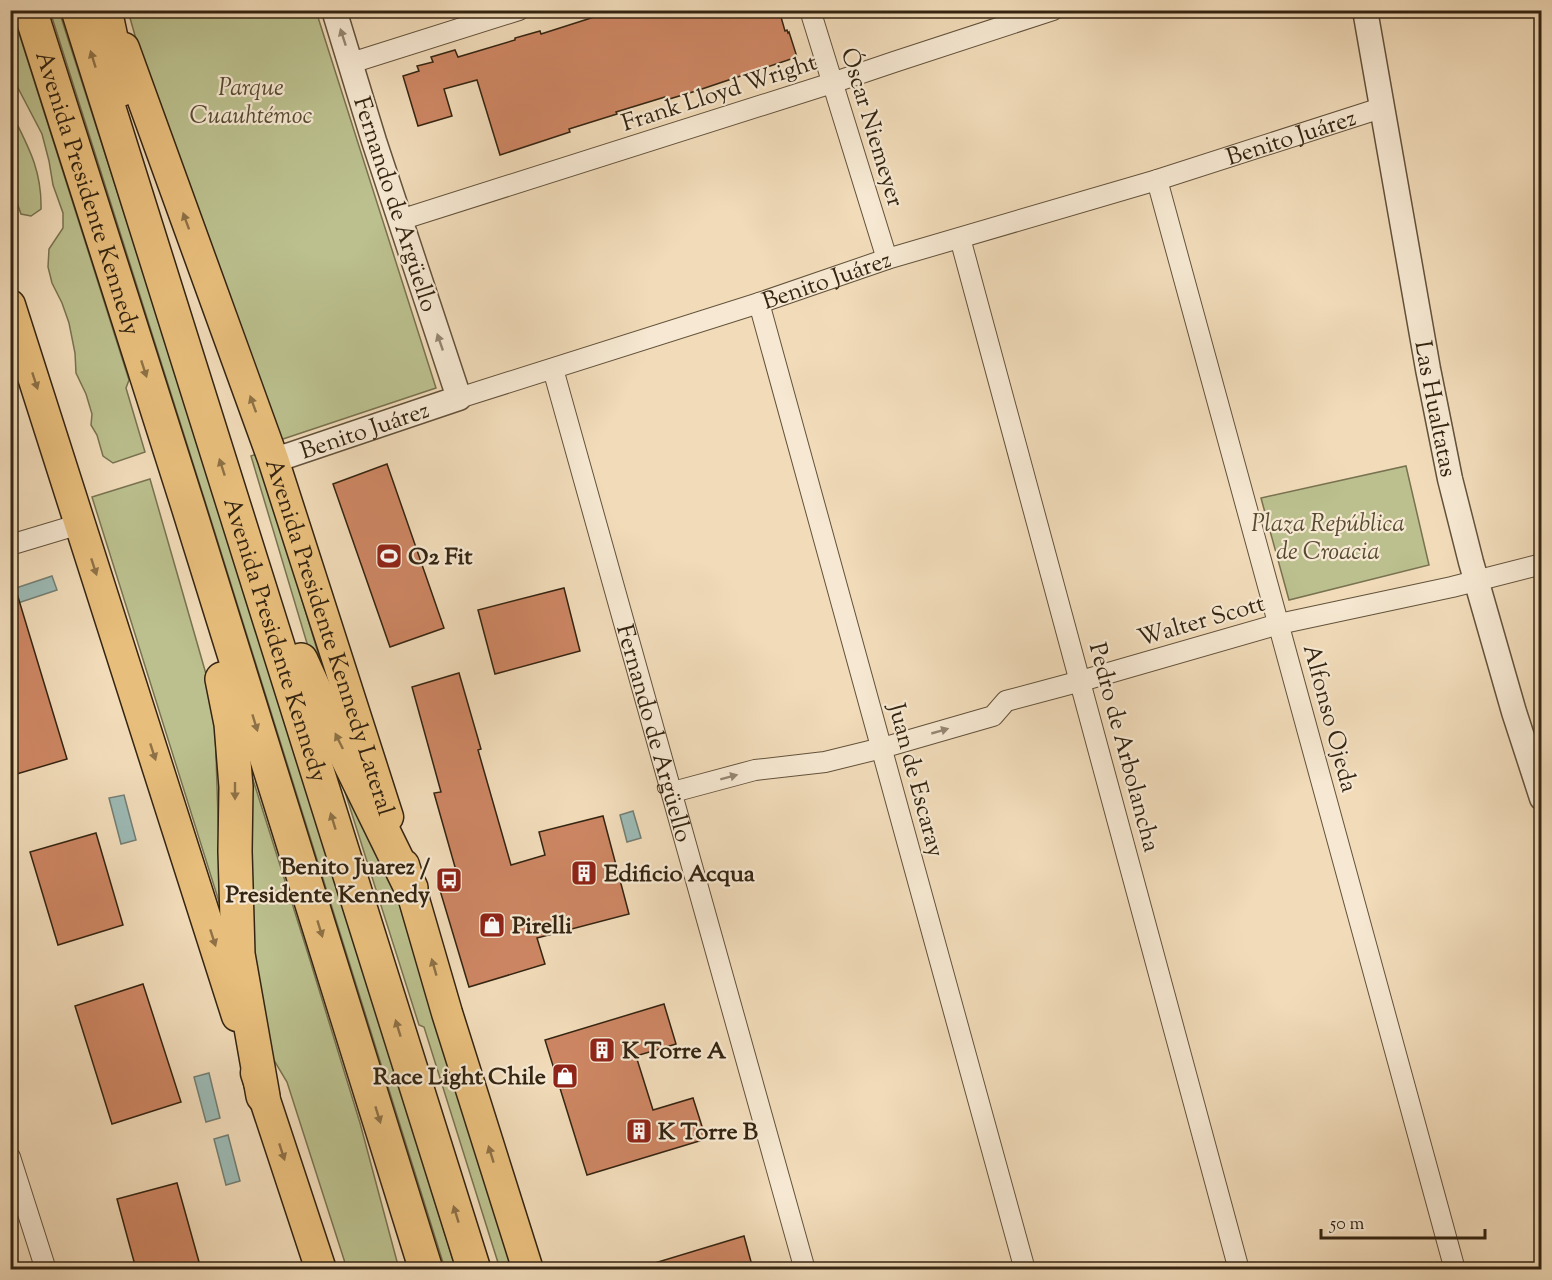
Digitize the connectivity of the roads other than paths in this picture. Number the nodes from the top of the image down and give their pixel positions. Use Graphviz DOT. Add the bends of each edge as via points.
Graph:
graph roads {
  1 [pos="30,10"];
  2 [pos="78,10"];
  3 [pos="105,10"];
  4 [pos="110,10"];
  5 [pos="334,10"];
  6 [pos="519,10"];
  7 [pos="810,10"];
  8 [pos="1053,10"];
  9 [pos="1365,10"];
  10 [pos="351,63"];
  11 [pos="832,83"];
  12 [pos="1382,108"];
  13 [pos="1157,180"];
  14 [pos="400,220"];
  15 [pos="960,237"];
  16 [pos="887,259"];
  17 [pos="167,296"];
  18 [pos="759,303"];
  19 [pos="10,305"];
  20 [pos="17,350"];
  21 [pos="553,369"];
  22 [pos="459,398"];
  23 [pos="273,459"];
  24 [pos="188,506"];
  25 [pos="240,522"];
  26 [pos="80,524"];
  27 [pos="10,545"];
  28 [pos="1542,564"];
  29 [pos="1476,580"];
  30 [pos="1278,624"];
  31 [pos="1080,681"];
  32 [pos="882,748"];
  33 [pos="673,792"];
  34 [pos="1542,798"];
  35 [pos="411,888"];
  36 [pos="263,1096"];
  37 [pos="10,1157"];
  38 [pos="46,1269"];
  39 [pos="321,1269"];
  40 [pos="426,1269"];
  41 [pos="474,1269"];
  42 [pos="528,1269"];
  43 [pos="805,1269"];
  44 [pos="1025,1269"];
  45 [pos="1239,1269"];
  46 [pos="1455,1269"];
  1 -- 24 [label="highway, Avenida Presidente Kennedy, one-way"];
  17 -- 2 [label="highway, Avenida Presidente Kennedy, one-way"];
  3 -- 17 [label="highway"];
  23 -- 4 [label="main road, Avenida Presidente Kennedy Lateral, one-way"];
  10 -- 5 [label="street, Fernando de Argüello, one-way"];
  6 -- 10 [label="street"];
  7 -- 11 [label="street, Óscar Niemeyer"];
  8 -- 11 [label="street, Frank Lloyd Wright"];
  9 -- 12 [label="street, Las Hualtatas"];
  10 -- 14 [label="street, Fernando de Argüello"];
  11 -- 14 [label="street, Frank Lloyd Wright"];
  11 -- 16 [label="street, Óscar Niemeyer"];
  12 -- 13 [label="street, Benito Juárez"];
  12 -- 29 [label="street, Las Hualtatas" via="1438,424"];
  13 -- 15 [label="street, Benito Juárez"];
  13 -- 30 [label="street, Alfonso Ojeda"];
  22 -- 14 [label="street, Fernando de Argüello, one-way"];
  15 -- 16 [label="street, Benito Juárez"];
  15 -- 31 [label="street, Pedro de Arbolancha"];
  16 -- 18 [label="street, Benito Juárez"];
  25 -- 17 [label="highway, Avenida Presidente Kennedy, one-way"];
  18 -- 21 [label="street, Benito Juárez"];
  18 -- 32 [label="street, Juan de Escaray"];
  19 -- 20 [label="main road"];
  20 -- 26 [label="main road, one-way"];
  21 -- 22 [label="street, Benito Juárez"];
  21 -- 33 [label="street, Fernando de Argüello"];
  22 -- 23 [label="street, Benito Juárez"];
  23 -- 35 [label="main road, Avenida Presidente Kennedy Lateral"];
  24 -- 36 [label="highway, one-way" via="231,724 236,786 238,954"];
  24 -- 40 [label="highway, Avenida Presidente Kennedy, one-way"];
  35 -- 25 [label="highway, one-way" via="322,706"];
  41 -- 25 [label="highway, Avenida Presidente Kennedy, one-way"];
  26 -- 27 [label="street"];
  26 -- 36 [label="main road, one-way"];
  28 -- 29 [label="street, Walter Scott"];
  29 -- 30 [label="street, Walter Scott"];
  29 -- 34 [label="street, Las Hualtatas"];
  30 -- 31 [label="street, Walter Scott"];
  30 -- 46 [label="street, Alfonso Ojeda"];
  32 -- 31 [label="street, Walter Scott, one-way" via="993,716 1006,700"];
  31 -- 45 [label="street, Pedro de Arbolancha"];
  33 -- 32 [label="street, Walter Scott, one-way" via="755,770 825,762"];
  32 -- 44 [label="street, Juan de Escaray"];
  33 -- 43 [label="street, Fernando de Argüello"];
  42 -- 35 [label="main road, Avenida Presidente Kennedy Lateral, one-way"];
  36 -- 39 [label="main road, one-way"];
  37 -- 38 [label="street"];
}
